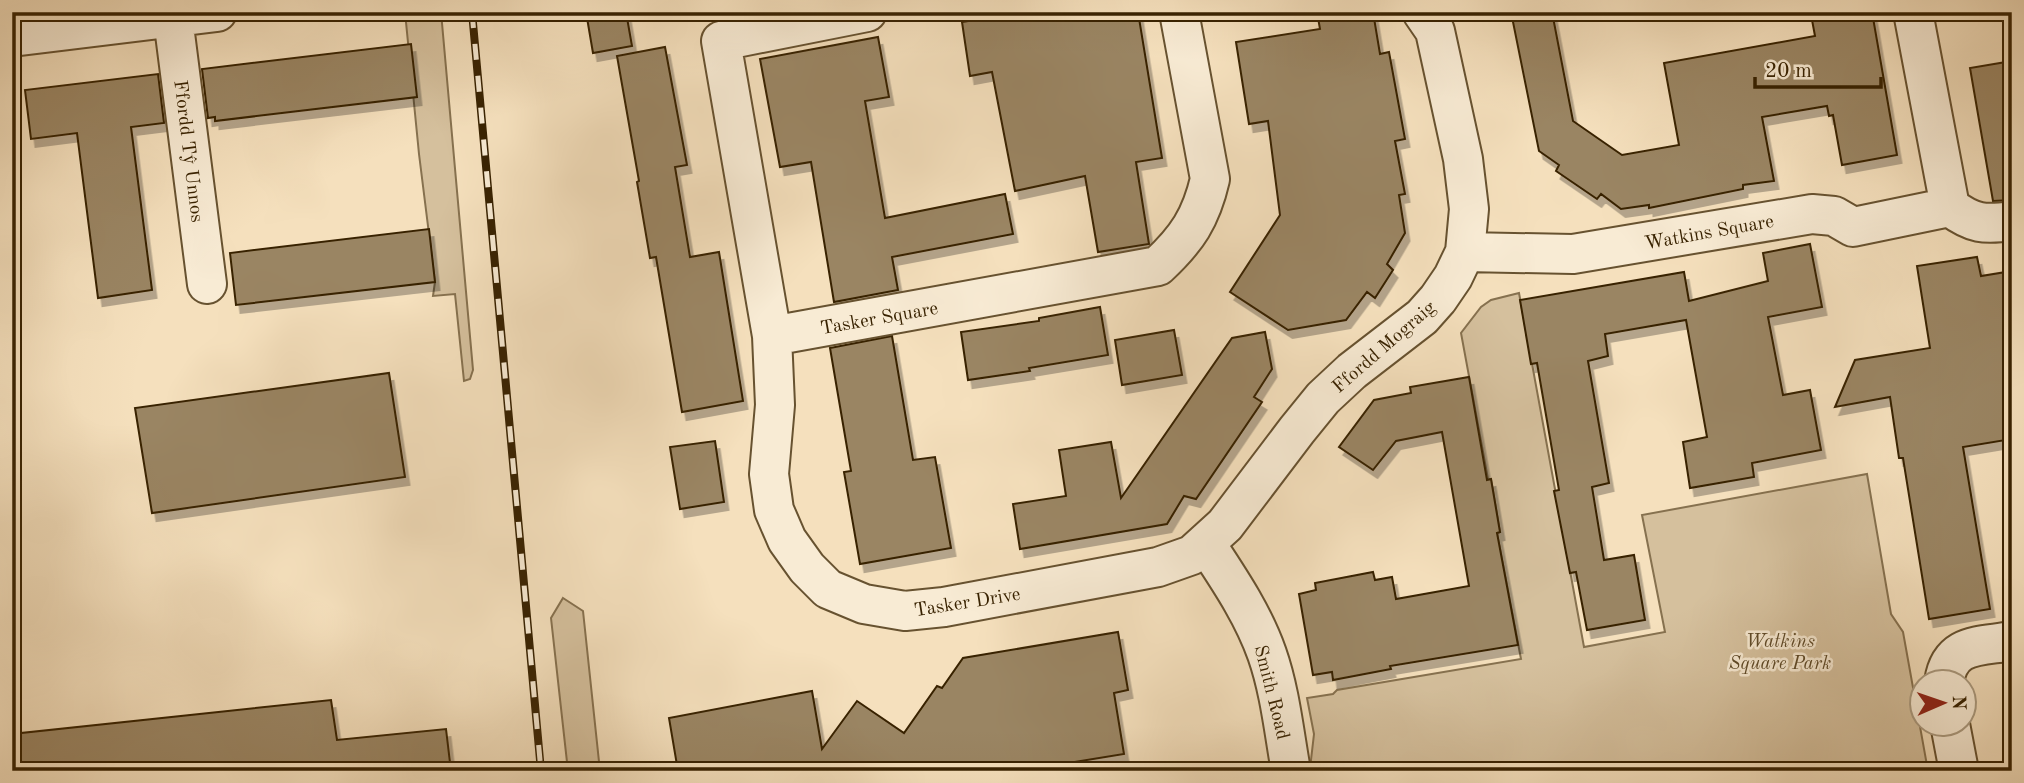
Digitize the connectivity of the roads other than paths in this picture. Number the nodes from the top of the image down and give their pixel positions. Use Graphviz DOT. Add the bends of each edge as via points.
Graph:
graph roads {
  1 [pos="217,12"];
  2 [pos="867,12"];
  3 [pos="1179,12"];
  4 [pos="1913,12"];
  5 [pos="173,18"];
  6 [pos="1432,18"];
  7 [pos="12,37"];
  8 [pos="1950,208"];
  9 [pos="2012,221"];
  10 [pos="1465,252"];
  11 [pos="207,284"];
  12 [pos="772,336"];
  13 [pos="1206,544"];
  14 [pos="2012,641"];
  15 [pos="1946,668"];
  16 [pos="1954,738"];
  17 [pos="1291,771"];
  18 [pos="1959,771"];
  1 -- 5 [label="street"];
  2 -- 12 [label="street" via="721,41"];
  3 -- 12 [label="street, Tasker Square" via="1210,179 1204,205 1180,246 1158,266"];
  4 -- 8 [label="street"];
  5 -- 7 [label="street"];
  5 -- 11 [label="street, Ffordd Tŷ Unnos"];
  6 -- 10 [label="street, Ffordd Mograig" via="1466,182"];
  8 -- 9 [label="street" via="1987,225"];
  8 -- 10 [label="street, Watkins Square" via="1853,226 1834,216 1793,216 1573,254"];
  10 -- 13 [label="street, Ffordd Mograig" via="1438,299 1323,398"];
  12 -- 13 [label="street, Tasker Drive" via="775,405 769,474 774,510 787,540 828,589 864,604 905,611 944,607 1158,568 1192,555"];
  13 -- 17 [label="street, Smith Road" via="1240,597 1267,654"];
  14 -- 15 [label="street" via="1955,654"];
  16 -- 18 [label="street"];
}
